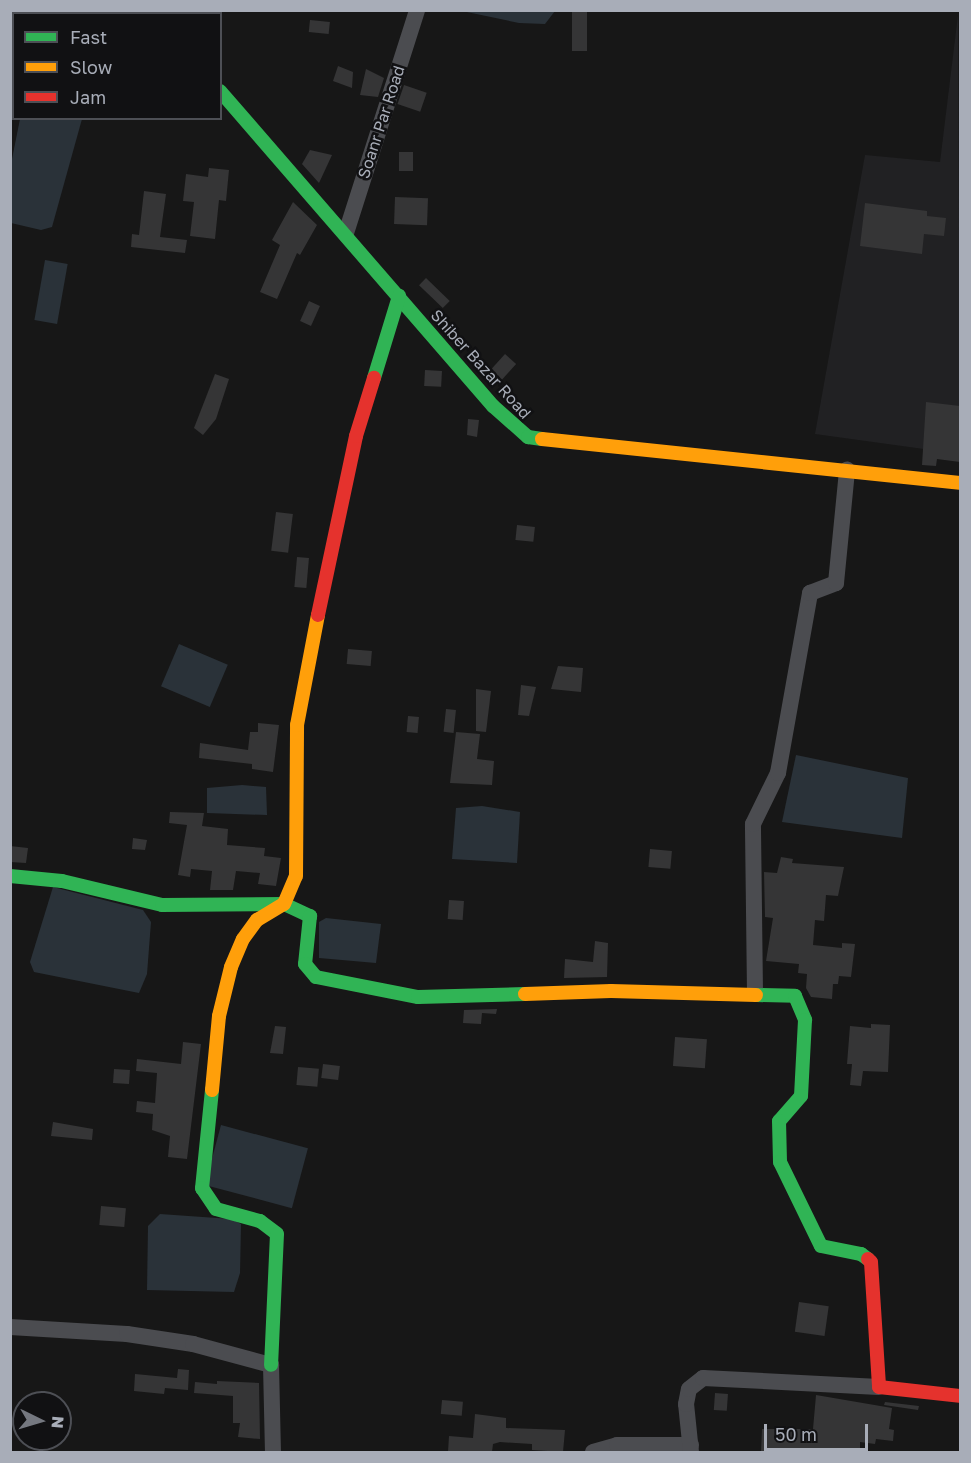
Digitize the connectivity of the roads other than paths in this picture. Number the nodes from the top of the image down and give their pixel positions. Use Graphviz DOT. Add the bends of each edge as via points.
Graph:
graph roads {
  1 [pos="417,10"];
  2 [pos="222,93"];
  3 [pos="346,233"];
  4 [pos="399,296"];
  5 [pos="847,470"];
  6 [pos="960,483"];
  7 [pos="10,876"];
  8 [pos="284,904"];
  9 [pos="755,993"];
  10 [pos="10,1327"];
  11 [pos="271,1365"];
  12 [pos="879,1387"];
  13 [pos="960,1396"];
  14 [pos="691,1449"];
  15 [pos="273,1452"];
  16 [pos="593,1452"];
  1 -- 3 [label="street, Soanr Par Road"];
  2 -- 3 [label="street, Shiber Bazar Road"];
  3 -- 4 [label="street, Shiber Bazar Road"];
  4 -- 5 [label="street, Shiber Bazar Road" via="493,406 528,437"];
  4 -- 8 [label="street" via="356,436 303,682 297,737 296,876"];
  5 -- 6 [label="street, Shiber Bazar Road"];
  5 -- 9 [label="street" via="836,583 810,593 778,773 753,824"];
  7 -- 8 [label="street" via="62,880 162,905"];
  8 -- 9 [label="street" via="310,916 305,964 323,980 418,997 611,991"];
  8 -- 11 [label="street" via="257,920 243,939 231,968 219,1016 202,1188 216,1209 260,1221 277,1234"];
  9 -- 12 [label="street" via="795,996 801,1006 805,1073 801,1096 779,1121 777,1150 821,1246 861,1254 871,1262"];
  10 -- 11 [label="street" via="193,1344"];
  11 -- 15 [label="street"];
  12 -- 13 [label="street"];
  12 -- 14 [label="street" via="703,1378 689,1389 686,1404"];
  14 -- 16 [label="street" via="617,1444"];
}
